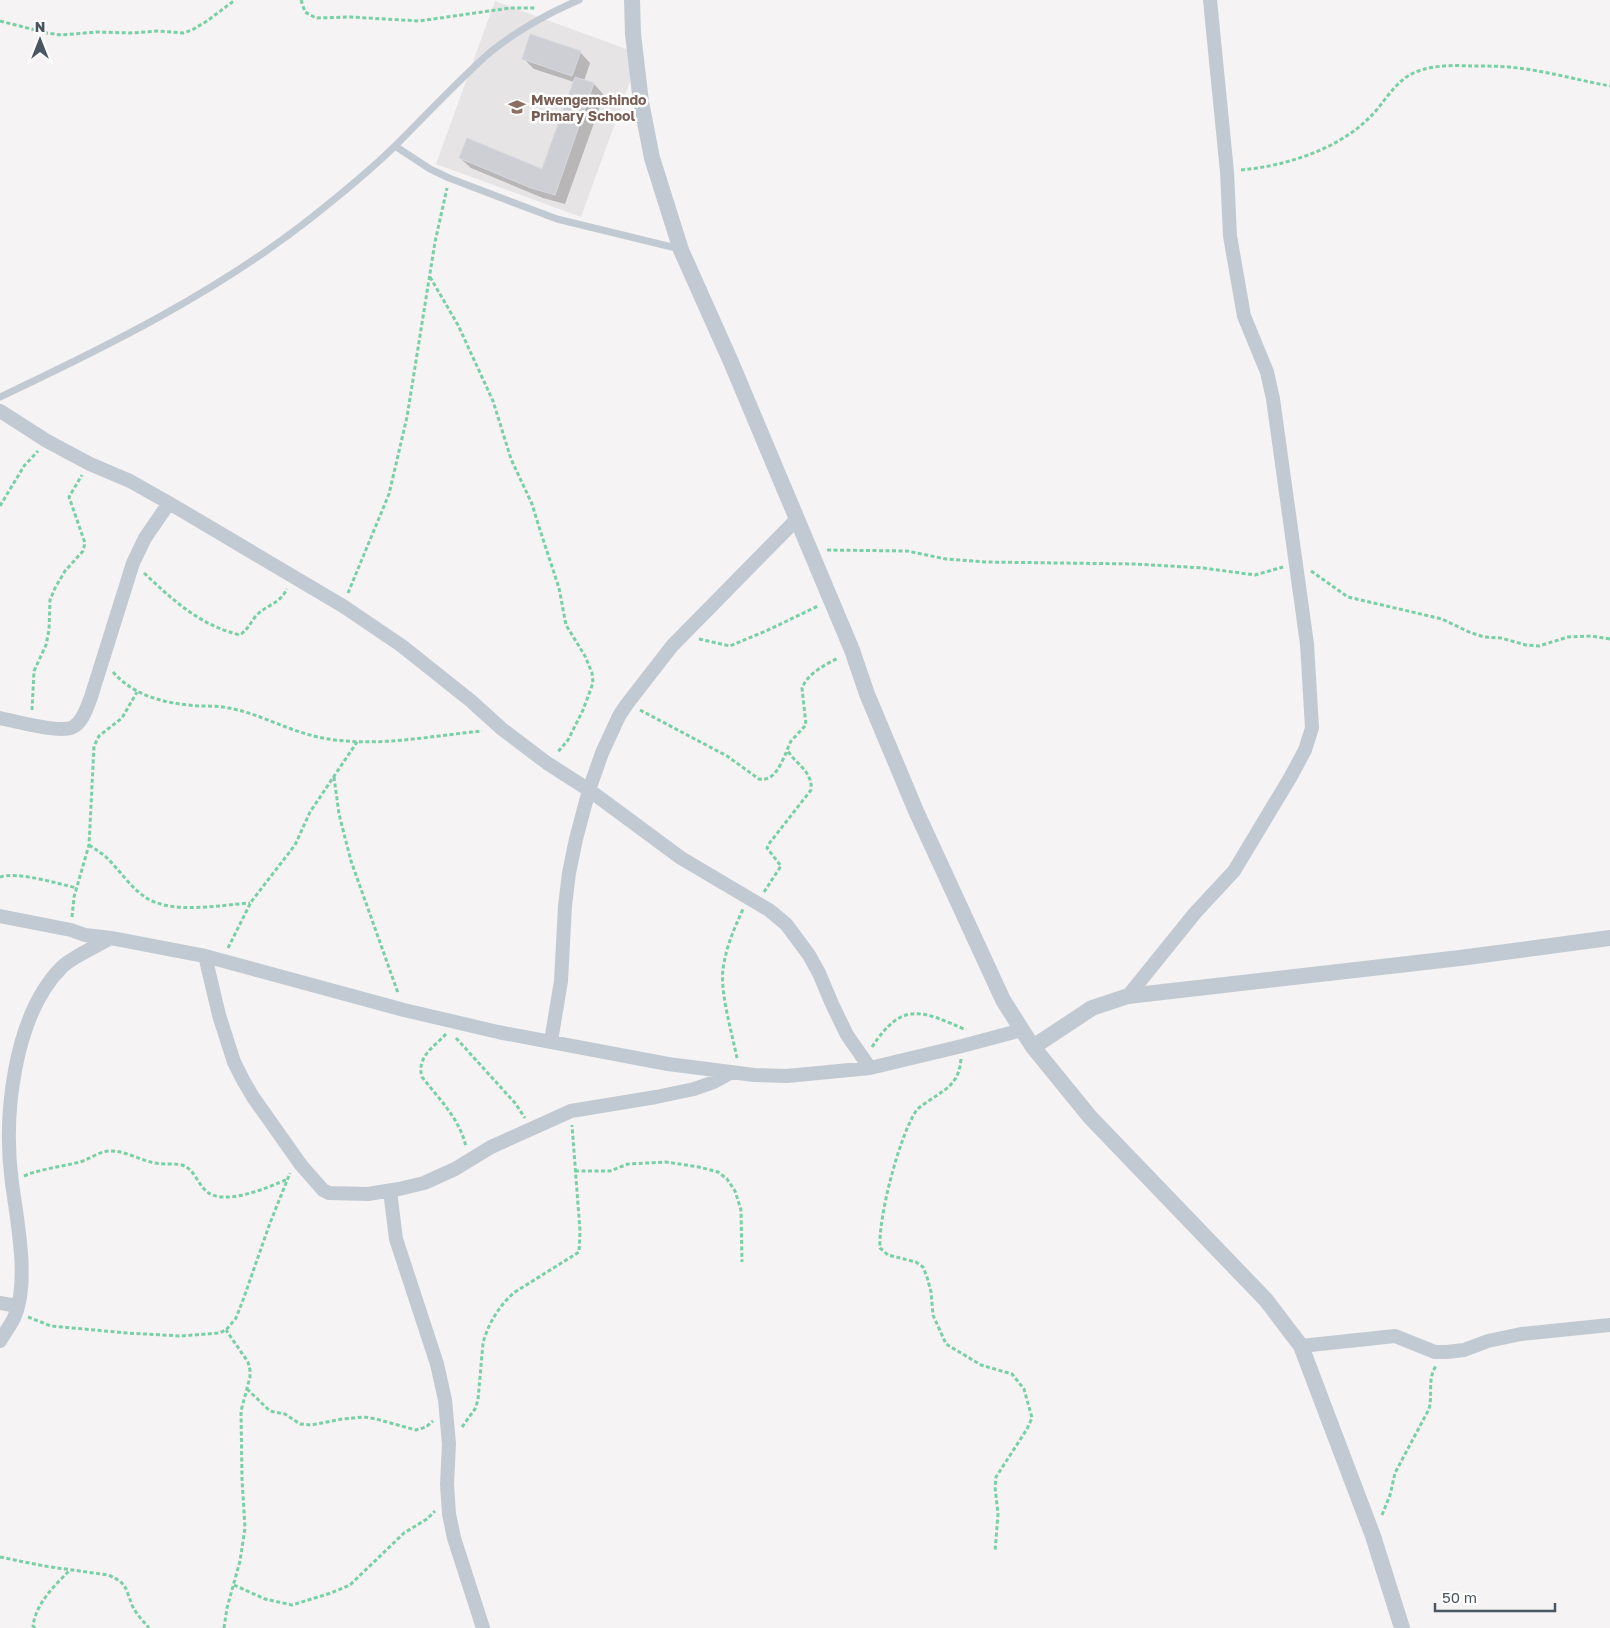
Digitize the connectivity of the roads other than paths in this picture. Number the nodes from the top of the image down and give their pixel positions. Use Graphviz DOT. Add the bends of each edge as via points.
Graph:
graph roads {
  1 [pos="579,0"];
  2 [pos="632,0"];
  3 [pos="1210,0"];
  4 [pos="395,146"];
  5 [pos="681,250"];
  6 [pos="0,397"];
  7 [pos="0,411"];
  8 [pos="169,503"];
  9 [pos="796,520"];
  10 [pos="0,718"];
  11 [pos="589,790"];
  12 [pos="0,916"];
  13 [pos="111,938"];
  14 [pos="1610,938"];
  15 [pos="205,956"];
  16 [pos="1128,996"];
  17 [pos="1022,1030"];
  18 [pos="551,1041"];
  19 [pos="1032,1047"];
  20 [pos="867,1064"];
  21 [pos="736,1073"];
  22 [pos="390,1191"];
  23 [pos="0,1303"];
  24 [pos="17,1308"];
  25 [pos="1610,1325"];
  26 [pos="0,1341"];
  27 [pos="1302,1346"];
  28 [pos="483,1628"];
  29 [pos="1402,1628"];
  1 -- 4 [label="lane" via="534,23 490,53"];
  2 -- 5 [label="street" via="641,102 652,158"];
  3 -- 16 [label="street" via="1230,236 1244,316 1271,385 1308,644 1312,728 1305,750 1234,871"];
  4 -- 5 [label="lane" via="449,178 556,219"];
  4 -- 6 [label="lane" via="311,218 258,257 126,336"];
  5 -- 9 [label="street"];
  7 -- 8 [label="street" via="47,441"];
  8 -- 10 [label="street" via="145,538 133,564 85,712 74,727 64,729"];
  8 -- 11 [label="street" via="343,606 402,646 502,729"];
  9 -- 11 [label="street" via="681,637 627,704 602,753"];
  9 -- 17 [label="street" via="916,811 1003,1000"];
  11 -- 18 [label="street" via="569,873 561,981"];
  11 -- 20 [label="street" via="681,858 786,924 820,973 839,1018"];
  12 -- 13 [label="street"];
  13 -- 15 [label="street"];
  13 -- 24 [label="street" via="63,966 43,990 20,1050 10,1098 8,1139 21,1241"];
  14 -- 16 [label="street"];
  15 -- 18 [label="street" via="455,1027"];
  15 -- 22 [label="street" via="234,1062 253,1097 314,1182 329,1193"];
  16 -- 19 [label="street" via="1092,1008"];
  17 -- 19 [label="street"];
  17 -- 20 [label="street" via="962,1046"];
  18 -- 21 [label="street" via="668,1064"];
  19 -- 27 [label="street" via="1090,1117 1266,1300"];
  20 -- 21 [label="street" via="787,1076"];
  21 -- 22 [label="street" via="694,1089 571,1112 492,1147 424,1183"];
  22 -- 28 [label="street" via="396,1239 437,1364 449,1444 449,1514"];
  23 -- 24 [label="street"];
  24 -- 26 [label="street"];
  25 -- 27 [label="street" via="1521,1334 1447,1352 1435,1352 1395,1336"];
  27 -- 29 [label="street" via="1373,1536"];
}
